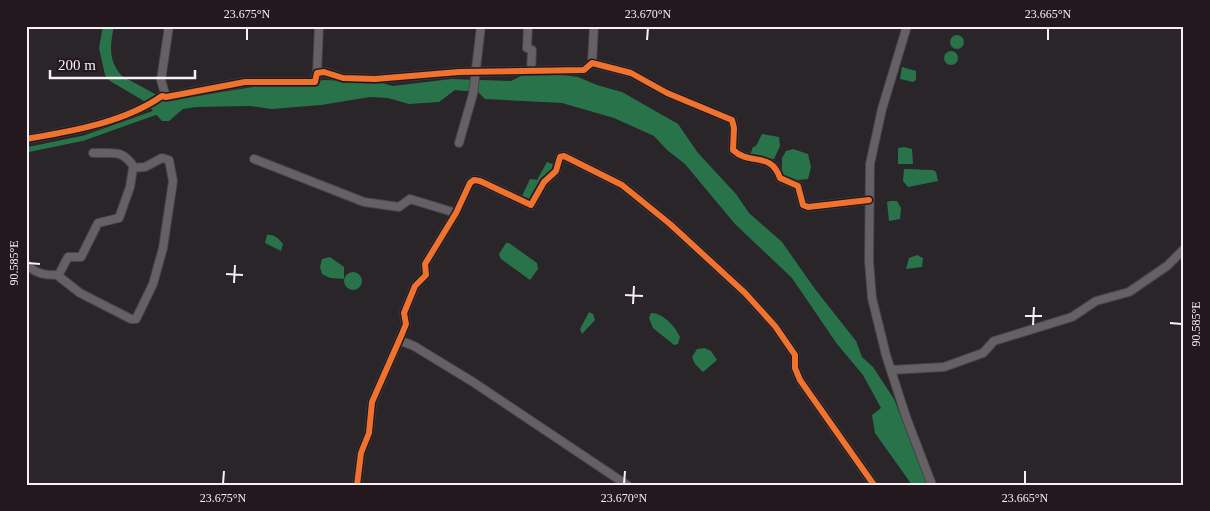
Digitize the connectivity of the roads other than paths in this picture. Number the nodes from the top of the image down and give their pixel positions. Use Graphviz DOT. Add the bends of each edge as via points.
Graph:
graph roads {
  1 [pos="169,26"];
  2 [pos="319,26"];
  3 [pos="481,26"];
  4 [pos="528,26"];
  5 [pos="594,26"];
  6 [pos="907,26"];
  7 [pos="592,63"];
  8 [pos="531,71"];
  9 [pos="318,73"];
  10 [pos="475,74"];
  11 [pos="164,97"];
  12 [pos="26,139"];
  13 [pos="459,142"];
  14 [pos="93,153"];
  15 [pos="254,159"];
  16 [pos="134,167"];
  17 [pos="869,200"];
  18 [pos="456,213"];
  19 [pos="1184,249"];
  20 [pos="26,264"];
  21 [pos="58,276"];
  22 [pos="400,340"];
  23 [pos="891,370"];
  24 [pos="357,485"];
  25 [pos="626,485"];
  26 [pos="874,485"];
  27 [pos="932,485"];
  1 -- 11 [label="street" via="160,80"];
  2 -- 9 [label="street"];
  3 -- 10 [label="street"];
  4 -- 8 [label="street"];
  5 -- 7 [label="street"];
  6 -- 17 [label="street" via="882,109 870,164"];
  7 -- 8 [label="street" via="584,70"];
  7 -- 17 [label="street" via="631,73 667,93 732,120 733,150 745,157 770,162 777,168 780,178 798,186 803,205"];
  8 -- 10 [label="street"];
  9 -- 10 [label="street" via="375,79"];
  9 -- 11 [label="street" via="315,82 245,82"];
  10 -- 13 [label="street" via="474,94"];
  11 -- 12 [label="street" via="79,129"];
  14 -- 16 [label="street" via="120,154"];
  15 -- 18 [label="street" via="364,202 398,207 410,199"];
  16 -- 21 [label="street" via="119,218 98,223 81,257 68,257"];
  16 -- 21 [label="street" via="166,158 173,182 164,248 153,284 138,316 131,319 80,293"];
  17 -- 23 [label="street" via="872,298"];
  18 -- 22 [label="street" via="425,264 426,275 415,286 404,313 406,324"];
  18 -- 26 [label="street" via="470,182 474,180 531,205 544,182 556,171 560,157 564,156 622,185 745,293 775,326 795,355 795,368 800,380"];
  19 -- 23 [label="street" via="1167,266 1129,292 1096,301 1072,317 994,341 983,353 944,367"];
  20 -- 21 [label="street" via="47,276"];
  22 -- 24 [label="street" via="372,402 369,433 361,453"];
  22 -- 25 [label="street" via="473,382"];
  23 -- 27 [label="street"];
}
